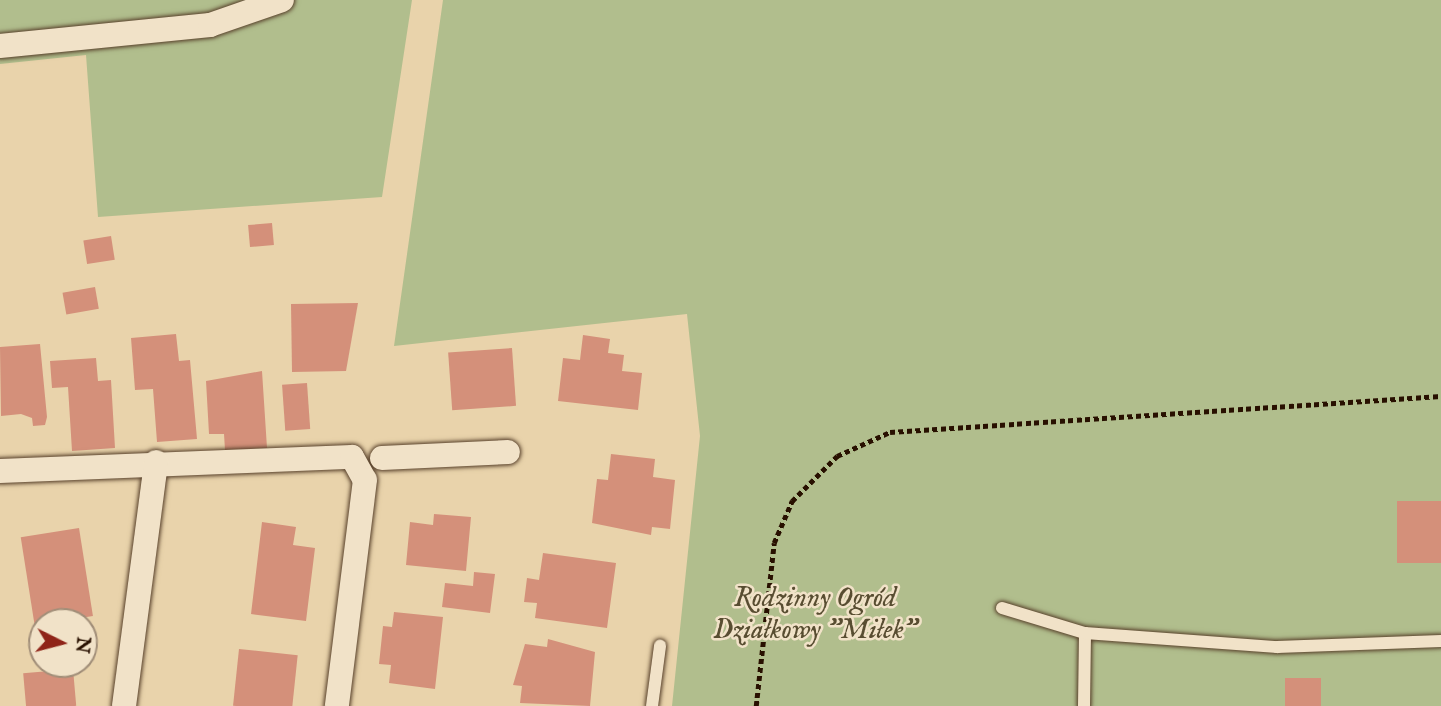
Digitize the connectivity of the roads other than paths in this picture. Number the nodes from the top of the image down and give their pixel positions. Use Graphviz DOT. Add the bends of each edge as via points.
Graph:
graph roads {
  1 [pos="282,0"];
  2 [pos="0,46"];
  3 [pos="508,452"];
  4 [pos="382,458"];
  5 [pos="156,462"];
  6 [pos="0,471"];
  7 [pos="1003,608"];
  8 [pos="1085,633"];
  9 [pos="1441,641"];
  10 [pos="660,646"];
  11 [pos="124,706"];
  12 [pos="337,706"];
  13 [pos="652,706"];
  14 [pos="1084,706"];
  1 -- 2 [label="street" via="210,25"];
  3 -- 4 [label="street"];
  5 -- 6 [label="street"];
  5 -- 11 [label="street"];
  5 -- 12 [label="street" via="352,457 365,480"];
  7 -- 8 [label="lane"];
  8 -- 9 [label="lane" via="1277,646"];
  8 -- 14 [label="lane"];
  10 -- 13 [label="lane"];
}
